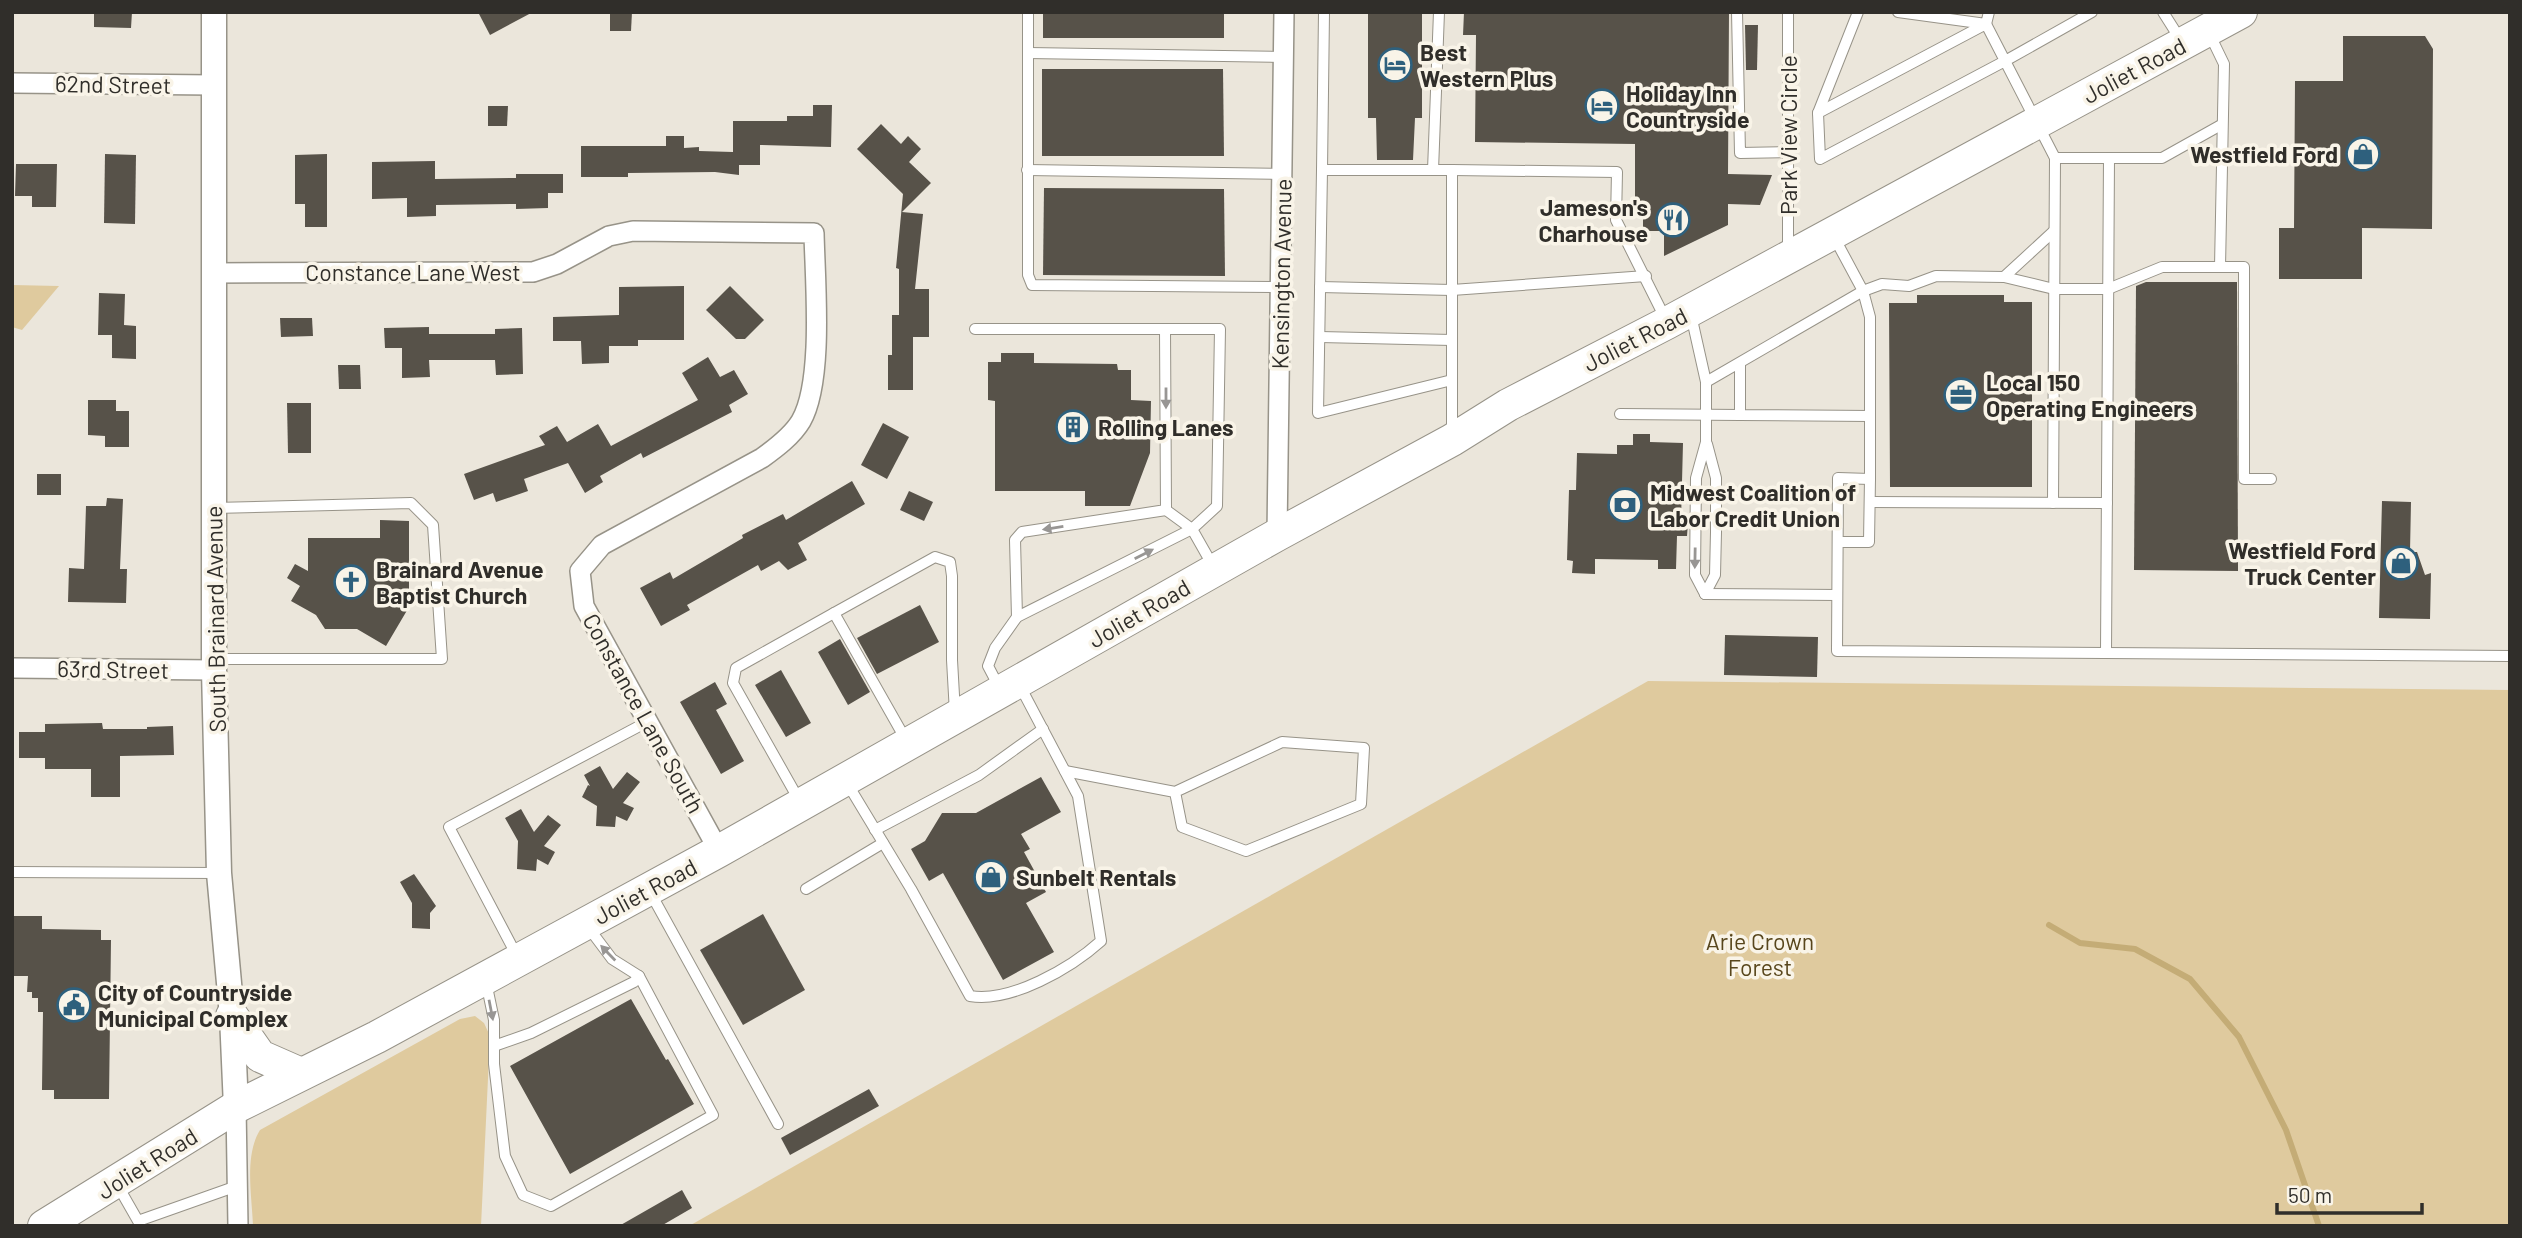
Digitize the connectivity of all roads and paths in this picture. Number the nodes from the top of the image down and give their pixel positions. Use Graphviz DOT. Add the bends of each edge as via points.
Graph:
graph roads {
  1 [pos="214,12"];
  2 [pos="1028,12"];
  3 [pos="1284,12"];
  4 [pos="1324,12"];
  5 [pos="1439,12"];
  6 [pos="1737,12"];
  7 [pos="1788,12"];
  8 [pos="1794,12"];
  9 [pos="1858,12"];
  10 [pos="1898,12"];
  11 [pos="1989,12"];
  12 [pos="2092,12"];
  13 [pos="2163,12"];
  14 [pos="2241,12"];
  15 [pos="1986,24"];
  16 [pos="1788,28"];
  17 [pos="2195,37"];
  18 [pos="1028,52"];
  19 [pos="1283,57"];
  20 [pos="2005,61"];
  21 [pos="12,83"];
  22 [pos="214,85"];
  23 [pos="1818,113"];
  24 [pos="2037,122"];
  25 [pos="2221,125"];
  26 [pos="1788,152"];
  27 [pos="2055,158"];
  28 [pos="2109,159"];
  29 [pos="1027,170"];
  30 [pos="1322,170"];
  31 [pos="1433,170"];
  32 [pos="1452,170"];
  33 [pos="1282,174"];
  34 [pos="2054,232"];
  35 [pos="814,233"];
  36 [pos="1832,234"];
  37 [pos="1788,258"];
  38 [pos="2220,267"];
  39 [pos="214,273"];
  40 [pos="1646,276"];
  41 [pos="2004,277"];
  42 [pos="1320,286"];
  43 [pos="1280,287"];
  44 [pos="2054,289"];
  45 [pos="2108,289"];
  46 [pos="1452,290"];
  47 [pos="1863,291"];
  48 [pos="1679,317"];
  49 [pos="975,329"];
  50 [pos="1165,329"];
  51 [pos="1320,337"];
  52 [pos="1452,340"];
  53 [pos="1740,364"];
  54 [pos="1452,380"];
  55 [pos="1706,382"];
  56 [pos="1620,414"];
  57 [pos="1706,415"];
  58 [pos="1740,415"];
  59 [pos="1870,416"];
  60 [pos="1452,440"];
  61 [pos="1706,442"];
  62 [pos="1870,479"];
  63 [pos="2271,480"];
  64 [pos="1870,502"];
  65 [pos="2053,503"];
  66 [pos="2107,503"];
  67 [pos="214,508"];
  68 [pos="1166,510"];
  69 [pos="1192,529"];
  70 [pos="1277,535"];
  71 [pos="1838,542"];
  72 [pos="1215,570"];
  73 [pos="1705,594"];
  74 [pos="1838,594"];
  75 [pos="834,613"];
  76 [pos="1017,617"];
  77 [pos="2106,652"];
  78 [pos="2510,656"];
  79 [pos="214,665"];
  80 [pos="12,668"];
  81 [pos="1010,686"];
  82 [pos="956,717"];
  83 [pos="647,722"];
  84 [pos="1043,729"];
  85 [pos="908,743"];
  86 [pos="1065,771"];
  87 [pos="845,779"];
  88 [pos="1175,792"];
  89 [pos="801,804"];
  90 [pos="876,830"];
  91 [pos="883,844"];
  92 [pos="719,850"];
  93 [pos="12,873"];
  94 [pos="219,873"];
  95 [pos="648,889"];
  96 [pos="806,889"];
  97 [pos="585,923"];
  98 [pos="519,959"];
  99 [pos="639,976"];
  100 [pos="485,978"];
  101 [pos="232,1016"];
  102 [pos="494,1044"];
  103 [pos="301,1074"];
  104 [pos="236,1107"];
  105 [pos="778,1124"];
  106 [pos="116,1182"];
  107 [pos="237,1186"];
  108 [pos="44,1226"];
  109 [pos="238,1226"];
  1 -- 22 [label="street, South Brainard Avenue"];
  2 -- 18 [label="lane"];
  3 -- 19 [label="street, Kensington Avenue"];
  4 -- 30 [label="lane"];
  5 -- 31 [label="lane"];
  6 -- 26 [label="lane" via="1740,153"];
  7 -- 16 [label="lane, Park View Circle"];
  8 -- 16 [label="lane"];
  9 -- 23 [label="lane"];
  10 -- 15 [label="lane"];
  11 -- 15 [label="lane"];
  12 -- 20 [label="lane"];
  13 -- 17 [label="lane"];
  14 -- 17 [label="main road, Joliet Road"];
  15 -- 20 [label="lane"];
  15 -- 23 [label="lane"];
  16 -- 26 [label="lane, Park View Circle"];
  17 -- 24 [label="main road, Joliet Road"];
  17 -- 25 [label="lane" via="2224,64"];
  18 -- 19 [label="lane"];
  18 -- 29 [label="lane"];
  19 -- 33 [label="street, Kensington Avenue"];
  20 -- 23 [label="lane" via="1820,159"];
  20 -- 24 [label="lane"];
  21 -- 22 [label="street, 62nd Street"];
  22 -- 39 [label="street, South Brainard Avenue"];
  24 -- 27 [label="lane"];
  24 -- 36 [label="main road, Joliet Road"];
  25 -- 28 [label="lane" via="2162,158"];
  25 -- 38 [label="lane"];
  26 -- 37 [label="lane, Park View Circle"];
  27 -- 28 [label="lane"];
  27 -- 34 [label="lane"];
  28 -- 45 [label="lane"];
  29 -- 33 [label="lane"];
  29 -- 43 [label="lane" via="1028,275 1032,285"];
  30 -- 31 [label="lane"];
  30 -- 42 [label="lane"];
  31 -- 32 [label="lane"];
  32 -- 40 [label="lane" via="1617,172 1616,220"];
  32 -- 46 [label="lane"];
  33 -- 43 [label="street, Kensington Avenue"];
  34 -- 41 [label="lane"];
  34 -- 44 [label="lane"];
  35 -- 39 [label="street, Constance Lane West" via="633,231 609,236 533,272"];
  35 -- 83 [label="street, Constance Lane South" via="815,366 800,422 762,458 602,545 580,571 584,606"];
  36 -- 37 [label="main road, Joliet Road"];
  36 -- 47 [label="lane"];
  37 -- 48 [label="main road, Joliet Road"];
  38 -- 45 [label="lane" via="2162,267"];
  38 -- 63 [label="lane" via="2245,267 2244,479"];
  39 -- 67 [label="street, South Brainard Avenue"];
  40 -- 46 [label="lane"];
  40 -- 48 [label="lane"];
  41 -- 44 [label="lane"];
  41 -- 47 [label="lane" via="1936,276 1909,286 1882,284"];
  42 -- 46 [label="lane"];
  42 -- 51 [label="lane"];
  43 -- 70 [label="street, Kensington Avenue"];
  44 -- 45 [label="lane"];
  44 -- 65 [label="lane"];
  45 -- 66 [label="lane"];
  46 -- 52 [label="lane"];
  47 -- 53 [label="lane"];
  47 -- 59 [label="lane" via="1871,317"];
  48 -- 55 [label="lane"];
  48 -- 60 [label="main road, Joliet Road" via="1508,405"];
  49 -- 50 [label="lane"];
  50 -- 68 [label="lane, one-way"];
  50 -- 69 [label="lane" via="1220,329 1217,506"];
  51 -- 52 [label="lane"];
  51 -- 54 [label="lane" via="1318,413"];
  52 -- 54 [label="lane"];
  53 -- 55 [label="lane"];
  53 -- 58 [label="lane"];
  54 -- 60 [label="lane"];
  55 -- 57 [label="lane"];
  56 -- 57 [label="lane"];
  57 -- 58 [label="lane"];
  57 -- 61 [label="lane"];
  58 -- 59 [label="lane"];
  59 -- 62 [label="lane"];
  60 -- 70 [label="main road, Joliet Road"];
  61 -- 73 [label="lane, one-way" via="1696,478 1695,575"];
  61 -- 73 [label="lane" via="1716,491 1715,575"];
  62 -- 64 [label="lane"];
  62 -- 71 [label="lane" via="1838,478"];
  64 -- 65 [label="lane"];
  64 -- 71 [label="lane" via="1869,542"];
  65 -- 66 [label="lane"];
  66 -- 77 [label="lane"];
  67 -- 79 [label="street, South Brainard Avenue"];
  67 -- 79 [label="lane" via="411,503 433,525 442,659"];
  68 -- 69 [label="lane"];
  68 -- 76 [label="lane, one-way" via="1021,532 1015,540"];
  69 -- 72 [label="lane"];
  76 -- 69 [label="lane, one-way"];
  70 -- 72 [label="main road, Joliet Road"];
  71 -- 74 [label="lane"];
  72 -- 81 [label="main road, Joliet Road"];
  73 -- 74 [label="lane"];
  74 -- 77 [label="lane" via="1837,651"];
  75 -- 82 [label="lane" via="936,557 950,562"];
  75 -- 85 [label="lane"];
  75 -- 89 [label="lane" via="736,668 733,683"];
  76 -- 81 [label="lane" via="988,666"];
  77 -- 78 [label="lane"];
  79 -- 80 [label="street, 63rd Street"];
  79 -- 94 [label="street, South Brainard Avenue"];
  81 -- 82 [label="main road, Joliet Road"];
  81 -- 84 [label="lane"];
  82 -- 85 [label="main road, Joliet Road"];
  83 -- 92 [label="street, Constance Lane South"];
  83 -- 98 [label="lane" via="449,827"];
  84 -- 86 [label="lane"];
  84 -- 90 [label="lane" via="979,775"];
  85 -- 87 [label="main road, Joliet Road"];
  86 -- 88 [label="lane"];
  86 -- 91 [label="lane" via="1078,796 1101,941 1082,958 1026,987 985,998 970,996"];
  87 -- 89 [label="main road, Joliet Road"];
  87 -- 90 [label="lane"];
  88 -- 88 [label="lane" via="1282,742 1364,748 1361,804 1246,851 1182,827"];
  89 -- 92 [label="main road, Joliet Road"];
  90 -- 91 [label="lane"];
  91 -- 96 [label="lane"];
  92 -- 95 [label="main road, Joliet Road"];
  93 -- 94 [label="lane"];
  94 -- 101 [label="street, South Brainard Avenue"];
  95 -- 97 [label="main road, Joliet Road"];
  95 -- 105 [label="lane"];
  97 -- 98 [label="main road, Joliet Road"];
  99 -- 97 [label="lane, one-way" via="612,959"];
  98 -- 100 [label="main road, Joliet Road"];
  99 -- 102 [label="lane" via="531,1033"];
  99 -- 102 [label="lane" via="713,1115 551,1206 523,1195 505,1156"];
  100 -- 102 [label="lane, one-way"];
  100 -- 103 [label="main road, Joliet Road"];
  101 -- 103 [label="main road" via="260,1056"];
  101 -- 104 [label="street, South Brainard Avenue"];
  103 -- 104 [label="main road, Joliet Road"];
  104 -- 106 [label="main road, Joliet Road"];
  104 -- 107 [label="street, South Brainard Avenue"];
  106 -- 107 [label="lane" via="138,1222"];
  106 -- 108 [label="main road, Joliet Road"];
  107 -- 109 [label="street, South Brainard Avenue"];
}
